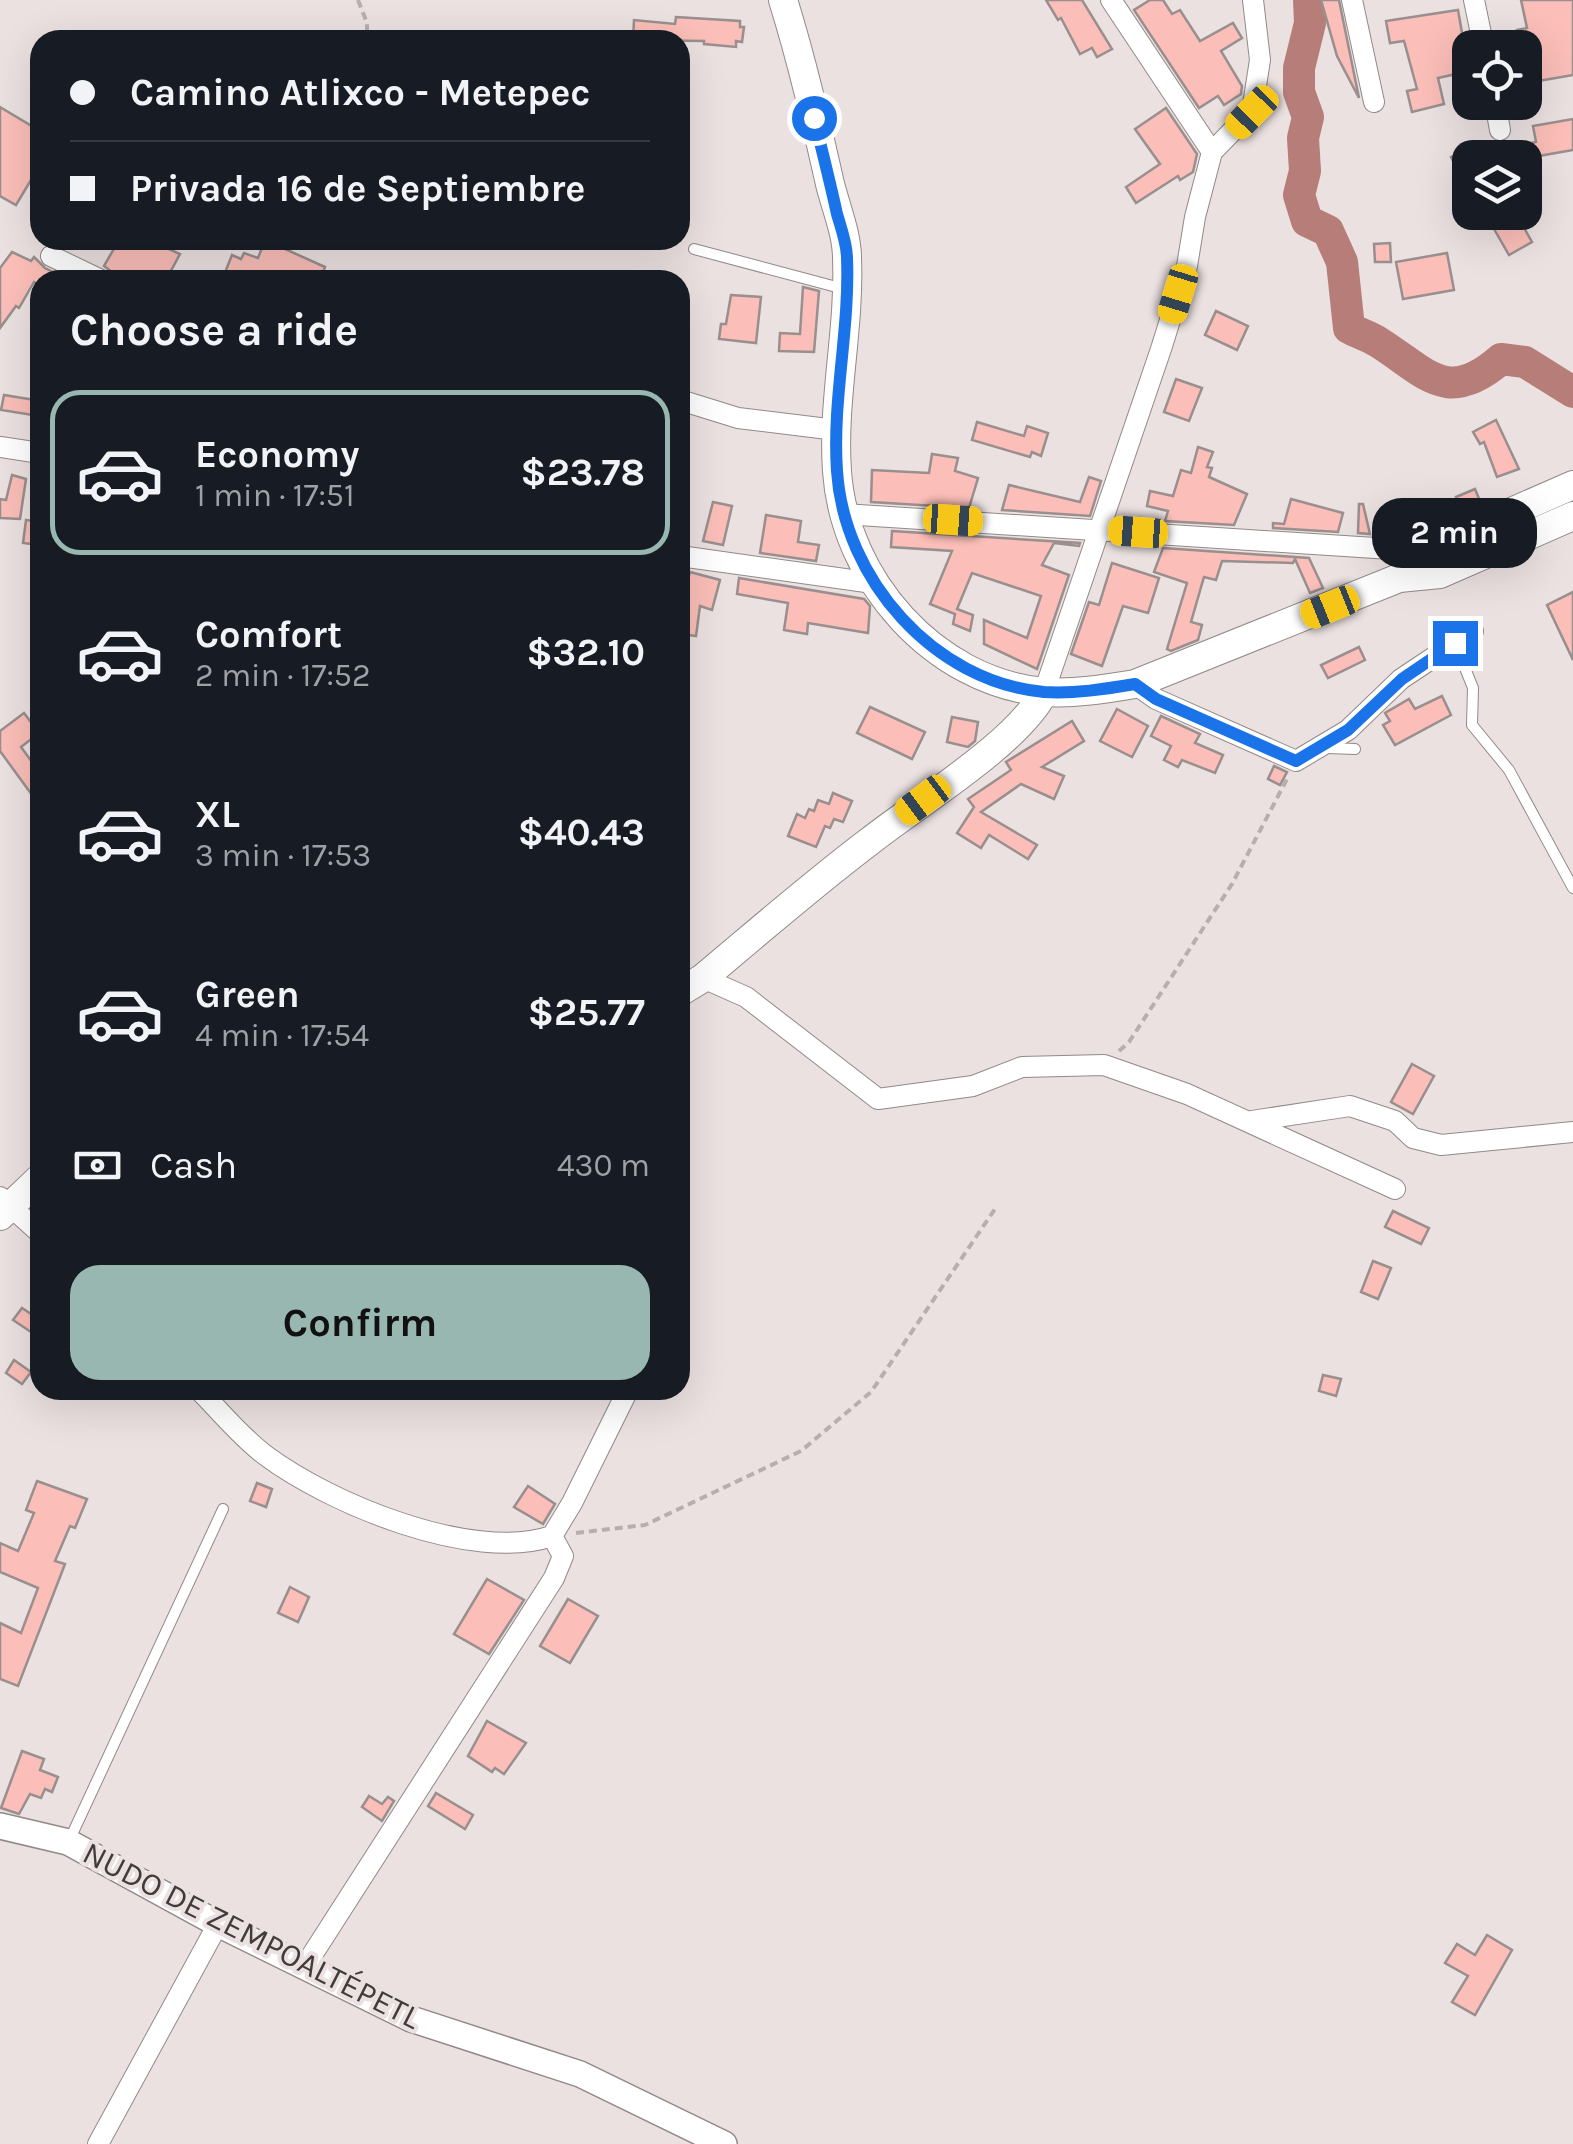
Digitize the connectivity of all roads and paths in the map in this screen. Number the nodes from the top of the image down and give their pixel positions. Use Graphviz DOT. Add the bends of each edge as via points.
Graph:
graph roads {
  1 [pos="358,0"];
  2 [pos="783,0"];
  3 [pos="1111,0"];
  4 [pos="1252,0"];
  5 [pos="1352,0"];
  6 [pos="1474,0"];
  7 [pos="367,30"];
  8 [pos="1480,30"];
  9 [pos="1374,102"];
  10 [pos="1498,120"];
  11 [pos="1500,130"];
  12 [pos="1212,152"];
  13 [pos="694,249"];
  14 [pos="51,256"];
  15 [pos="80,270"];
  16 [pos="845,289"];
  17 [pos="690,403"];
  18 [pos="836,430"];
  19 [pos="0,447"];
  20 [pos="30,452"];
  21 [pos="1573,485"];
  22 [pos="843,514"];
  23 [pos="1573,516"];
  24 [pos="1100,529"];
  25 [pos="1422,550"];
  26 [pos="690,557"];
  27 [pos="1440,574"];
  28 [pos="1398,578"];
  29 [pos="872,583"];
  30 [pos="1464,637"];
  31 [pos="1135,684"];
  32 [pos="1044,692"];
  33 [pos="1354,749"];
  34 [pos="1302,757"];
  35 [pos="1573,888"];
  36 [pos="692,985"];
  37 [pos="1104,1065"];
  38 [pos="1250,1122"];
  39 [pos="1573,1132"];
  40 [pos="30,1186"];
  41 [pos="1395,1189"];
  42 [pos="3,1206"];
  43 [pos="995,1209"];
  44 [pos="30,1226"];
  45 [pos="209,1400"];
  46 [pos="623,1400"];
  47 [pos="224,1509"];
  48 [pos="552,1536"];
  49 [pos="0,1826"];
  50 [pos="68,1842"];
  51 [pos="218,1924"];
  52 [pos="304,1966"];
  53 [pos="98,2144"];
  54 [pos="724,2144"];
  1 -- 7 [label="path"];
  2 -- 16 [label="main road" via="848,256"];
  3 -- 12 [label="street"];
  4 -- 12 [label="street" via="1260,60 1252,112"];
  5 -- 9 [label="street"];
  6 -- 8 [label="street"];
  10 -- 11 [label="street"];
  12 -- 24 [label="street" via="1182,283"];
  13 -- 16 [label="lane"];
  14 -- 15 [label="street"];
  16 -- 18 [label="main road"];
  17 -- 18 [label="street" via="738,418"];
  18 -- 22 [label="main road"];
  19 -- 20 [label="street"];
  21 -- 25 [label="main road"];
  22 -- 24 [label="street"];
  22 -- 29 [label="main road"];
  23 -- 27 [label="main road"];
  24 -- 25 [label="street"];
  24 -- 32 [label="street"];
  25 -- 27 [label="street"];
  25 -- 28 [label="main road"];
  26 -- 29 [label="street"];
  27 -- 28 [label="main road"];
  28 -- 31 [label="main road"];
  29 -- 32 [label="main road" via="949,660 1003,684"];
  30 -- 34 [label="street" via="1402,679 1348,730"];
  30 -- 35 [label="lane" via="1472,725 1508,770"];
  31 -- 32 [label="main road"];
  31 -- 34 [label="street" via="1156,699"];
  32 -- 36 [label="main road" via="1010,734"];
  33 -- 34 [label="lane" via="1332,747"];
  34 -- 37 [label="path" via="1232,884 1129,1042"];
  36 -- 37 [label="street" via="746,997 878,1099 973,1086 1022,1066"];
  37 -- 38 [label="street"];
  38 -- 39 [label="street" via="1350,1106 1395,1120 1414,1138 1442,1144"];
  38 -- 41 [label="street"];
  40 -- 42 [label="main road"];
  42 -- 44 [label="street"];
  43 -- 48 [label="path" via="872,1392 801,1451 645,1526"];
  45 -- 48 [label="street" via="263,1454 344,1503 468,1541 529,1544"];
  46 -- 48 [label="street"];
  47 -- 50 [label="lane"];
  48 -- 52 [label="street" via="563,1556 554,1578"];
  49 -- 50 [label="street, NUDO DE ZEMPOALTÉPETL"];
  50 -- 51 [label="street, NUDO DE ZEMPOALTÉPETL"];
  51 -- 52 [label="street, NUDO DE ZEMPOALTÉPETL"];
  51 -- 53 [label="street"];
  52 -- 54 [label="street, NUDO DE ZEMPOALTÉPETL" via="411,2019 580,2074"];
}
